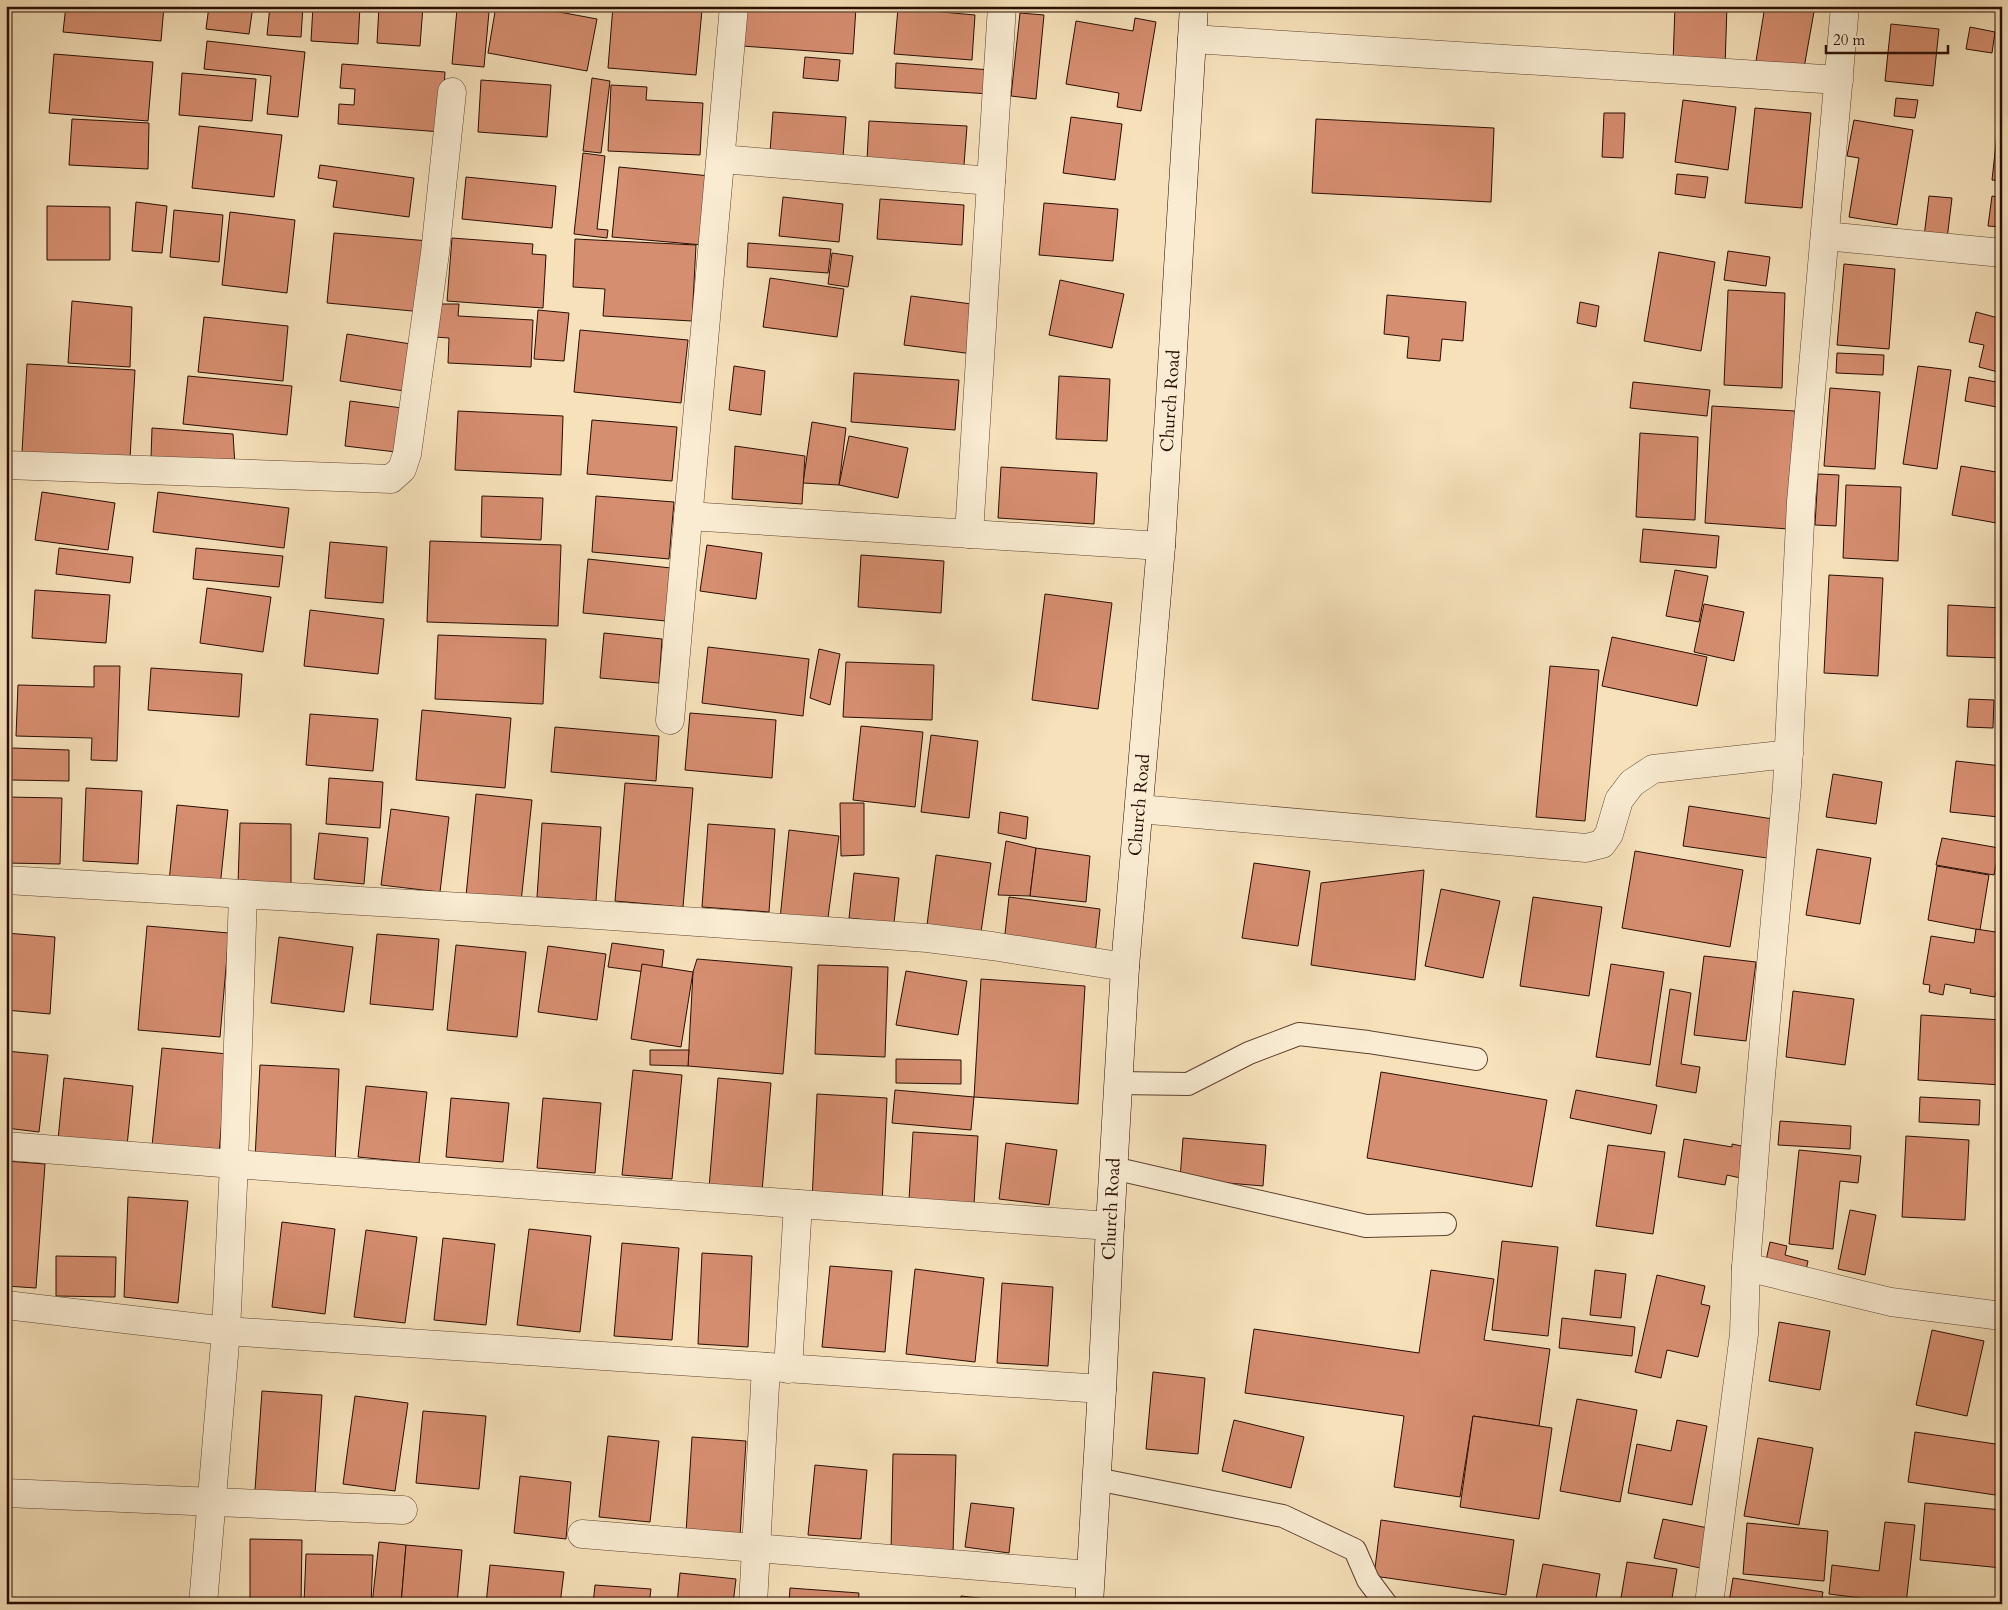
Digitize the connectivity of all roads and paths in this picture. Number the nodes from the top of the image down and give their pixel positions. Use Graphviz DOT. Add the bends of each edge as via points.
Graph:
graph roads {
  1 [pos="734,6"];
  2 [pos="1002,6"];
  3 [pos="1194,6"];
  4 [pos="1845,6"];
  5 [pos="1192,39"];
  6 [pos="1839,80"];
  7 [pos="452,92"];
  8 [pos="721,159"];
  9 [pos="991,181"];
  10 [pos="1825,236"];
  11 [pos="2002,253"];
  12 [pos="6,465"];
  13 [pos="688,516"];
  14 [pos="969,534"];
  15 [pos="1161,546"];
  16 [pos="670,720"];
  17 [pos="1789,754"];
  18 [pos="1139,809"];
  19 [pos="6,880"];
  20 [pos="243,894"];
  21 [pos="1125,967"];
  22 [pos="1476,1059"];
  23 [pos="1118,1083"];
  24 [pos="6,1146"];
  25 [pos="234,1164"];
  26 [pos="1113,1168"];
  27 [pos="798,1204"];
  28 [pos="1445,1224"];
  29 [pos="1110,1226"];
  30 [pos="1746,1267"];
  31 [pos="6,1305"];
  32 [pos="2002,1316"];
  33 [pos="226,1331"];
  34 [pos="777,1368"];
  35 [pos="1102,1389"];
  36 [pos="1096,1479"];
  37 [pos="6,1493"];
  38 [pos="212,1502"];
  39 [pos="403,1510"];
  40 [pos="582,1534"];
  41 [pos="757,1547"];
  42 [pos="1090,1575"];
  43 [pos="203,1604"];
  44 [pos="753,1604"];
  45 [pos="1089,1604"];
  46 [pos="1386,1604"];
  47 [pos="1709,1604"];
  1 -- 8 [label="street"];
  2 -- 9 [label="street"];
  3 -- 5 [label="street, Church Road"];
  4 -- 6 [label="street"];
  5 -- 6 [label="street"];
  5 -- 15 [label="street, Church Road"];
  6 -- 10 [label="street"];
  7 -- 12 [label="street" via="436,253 402,469 390,479"];
  8 -- 9 [label="street"];
  8 -- 13 [label="street"];
  9 -- 14 [label="street"];
  10 -- 11 [label="street"];
  10 -- 17 [label="street" via="1801,502"];
  13 -- 14 [label="street"];
  13 -- 16 [label="street"];
  14 -- 15 [label="street"];
  15 -- 18 [label="street, Church Road"];
  17 -- 18 [label="street" via="1653,769 1632,783 1619,800 1609,834 1602,844 1586,848"];
  17 -- 30 [label="street"];
  18 -- 21 [label="street, Church Road"];
  19 -- 20 [label="street"];
  20 -- 21 [label="street" via="927,938"];
  20 -- 25 [label="street"];
  21 -- 23 [label="street, Church Road"];
  22 -- 23 [label="lane" via="1299,1034 1249,1053 1188,1084"];
  23 -- 26 [label="street, Church Road"];
  24 -- 25 [label="street"];
  25 -- 27 [label="street"];
  25 -- 33 [label="street"];
  26 -- 28 [label="lane" via="1366,1226"];
  26 -- 29 [label="street, Church Road"];
  27 -- 29 [label="street"];
  27 -- 34 [label="street"];
  29 -- 35 [label="street, Church Road"];
  30 -- 32 [label="street" via="1891,1302"];
  30 -- 47 [label="street" via="1744,1334"];
  31 -- 33 [label="street"];
  33 -- 34 [label="street"];
  33 -- 38 [label="street"];
  34 -- 35 [label="street"];
  34 -- 41 [label="street"];
  35 -- 36 [label="street, Church Road"];
  36 -- 42 [label="street, Church Road"];
  36 -- 46 [label="lane" via="1283,1516 1355,1550 1368,1580"];
  37 -- 38 [label="street"];
  38 -- 39 [label="street"];
  38 -- 43 [label="street"];
  40 -- 41 [label="street"];
  41 -- 42 [label="street"];
  41 -- 44 [label="street"];
  42 -- 45 [label="street, Church Road"];
}
